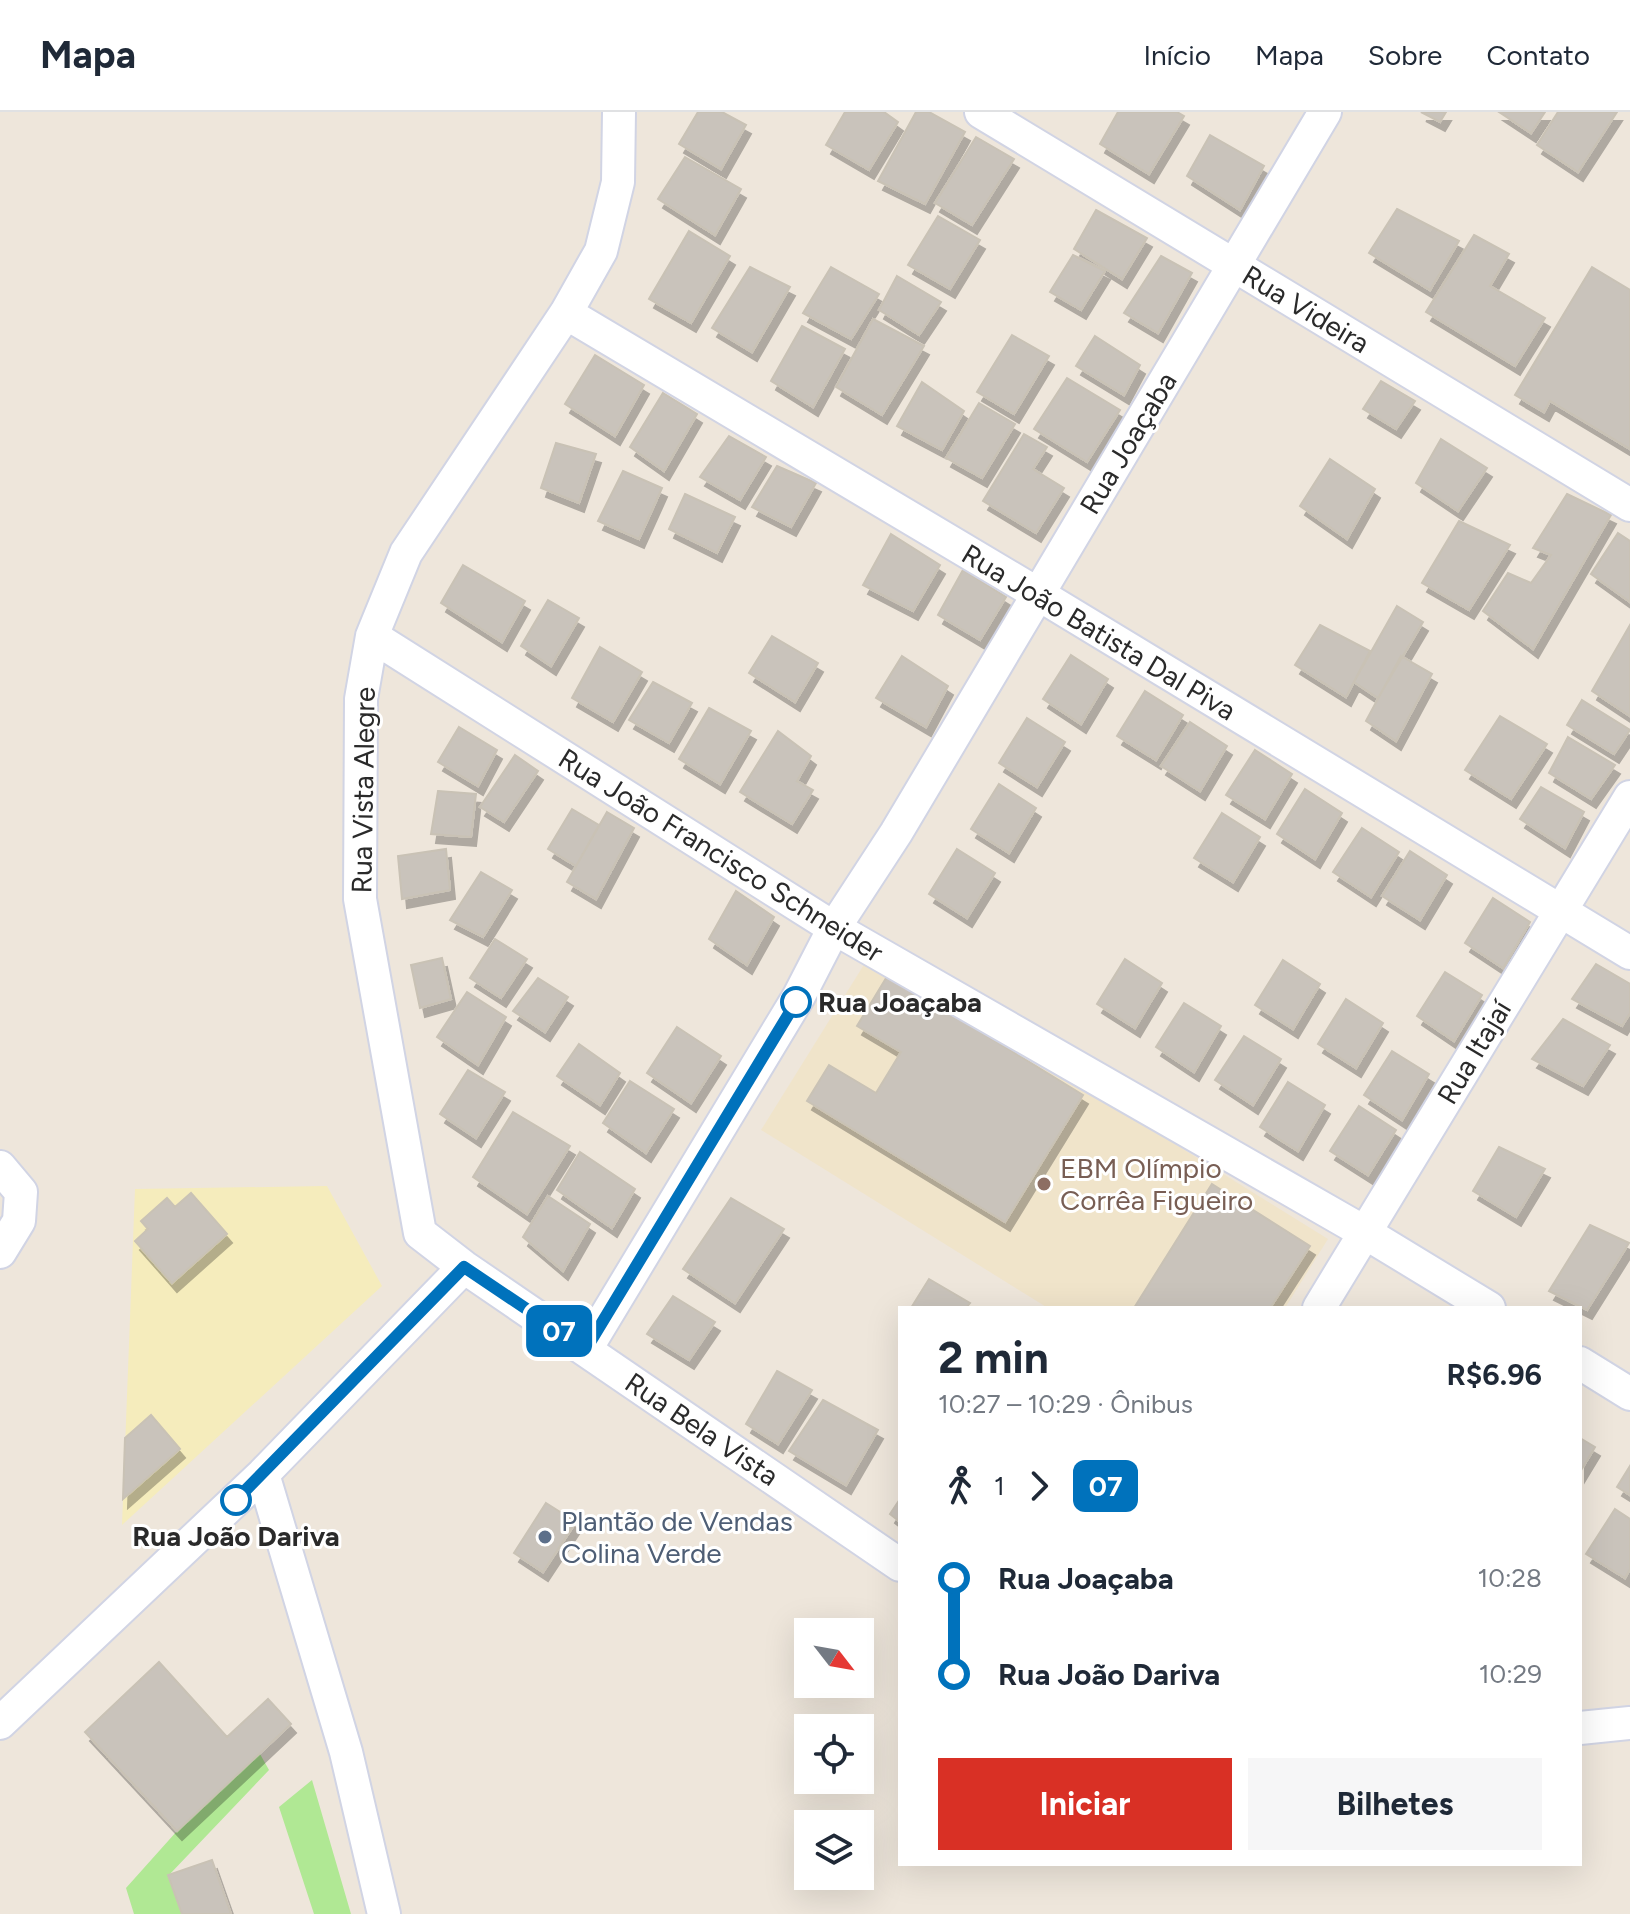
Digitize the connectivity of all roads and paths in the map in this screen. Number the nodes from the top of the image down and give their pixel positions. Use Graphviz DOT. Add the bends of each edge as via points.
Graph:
graph roads {
  1 [pos="981,112"];
  2 [pos="1325,112"];
  3 [pos="619,113"];
  4 [pos="1234,265"];
  5 [pos="566,313"];
  6 [pos="1630,505"];
  7 [pos="1038,594"];
  8 [pos="372,636"];
  9 [pos="1630,797"];
  10 [pos="1560,911"];
  11 [pos="834,928"];
  12 [pos="1630,953"];
  13 [pos="0,1167"];
  14 [pos="1364,1232"];
  15 [pos="0,1252"];
  16 [pos="464,1267"];
  17 [pos="1320,1306"];
  18 [pos="1486,1306"];
  19 [pos="586,1349"];
  20 [pos="1582,1364"];
  21 [pos="1630,1394"];
  22 [pos="263,1474"];
  23 [pos="898,1564"];
  24 [pos="0,1723"];
  25 [pos="1630,1723"];
  26 [pos="1582,1728"];
  27 [pos="384,1914"];
  1 -- 4 [label="street, Rua Videira"];
  2 -- 4 [label="street, Rua Joaçaba"];
  3 -- 5 [label="street, Rua Vista Alegre" via="618,182 601,251"];
  4 -- 6 [label="street, Rua Videira"];
  4 -- 7 [label="street, Rua Joaçaba"];
  5 -- 7 [label="street, Rua João Batista Dal Piva"];
  5 -- 8 [label="street, Rua Vista Alegre" via="406,553"];
  7 -- 10 [label="street, Rua João Batista Dal Piva"];
  7 -- 11 [label="street, Rua Joaçaba"];
  8 -- 11 [label="street, Rua João Francisco Schneider"];
  8 -- 16 [label="street, Rua Vista Alegre" via="361,699 360,899 420,1233"];
  9 -- 10 [label="street, Rua Itajaí"];
  10 -- 12 [label="street, Rua João Batista Dal Piva"];
  10 -- 14 [label="street, Rua Itajaí"];
  11 -- 14 [label="street, Rua João Francisco Schneider"];
  11 -- 19 [label="street, Rua Joaçaba" via="799,996"];
  13 -- 15 [label="street" via="21,1192 19,1221"];
  14 -- 17 [label="street, Rua Itajaí"];
  14 -- 18 [label="street, Rua João Francisco Schneider"];
  16 -- 19 [label="street, Rua Bela Vista"];
  16 -- 22 [label="street"];
  19 -- 23 [label="street, Rua Bela Vista"];
  20 -- 21 [label="street"];
  22 -- 24 [label="street"];
  22 -- 27 [label="street" via="346,1752"];
  25 -- 26 [label="street"];
}
